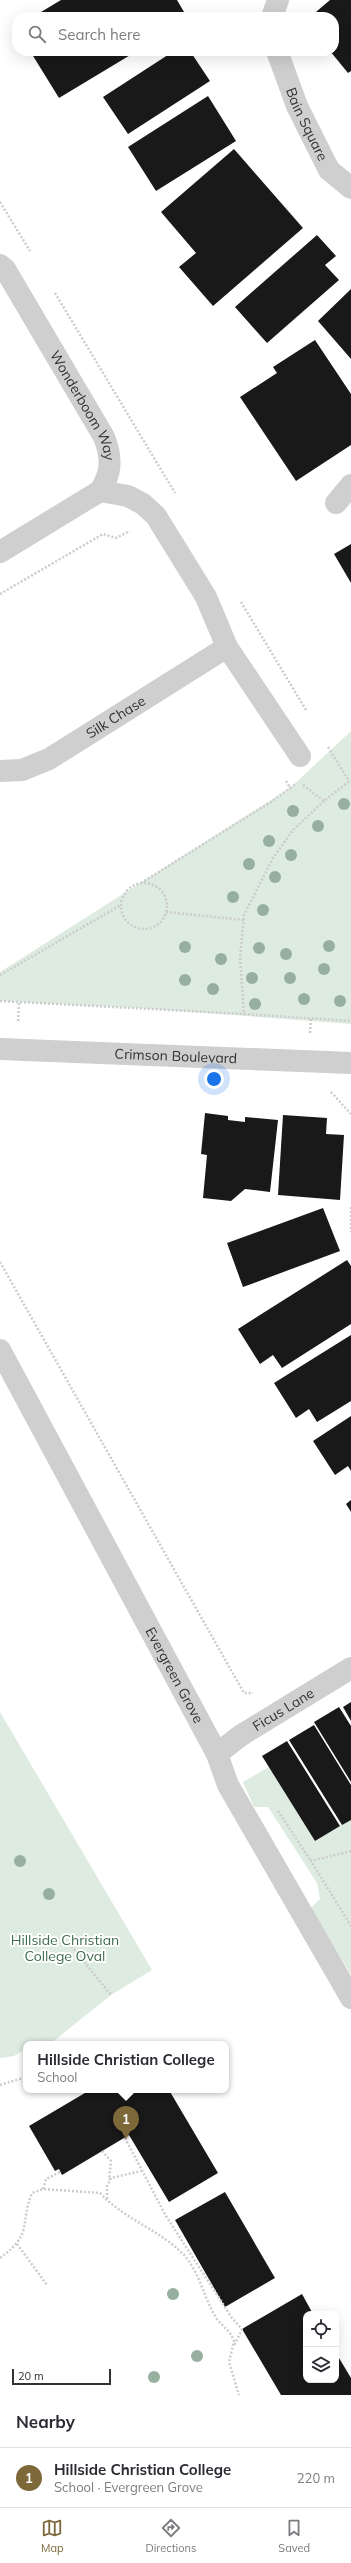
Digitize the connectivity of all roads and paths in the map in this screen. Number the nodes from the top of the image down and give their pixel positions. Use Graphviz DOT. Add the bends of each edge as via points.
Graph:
graph roads {
  1 [pos="278,0"];
  2 [pos="274,12"];
  3 [pos="279,56"];
  4 [pos="351,188"];
  5 [pos="0,264"];
  6 [pos="351,485"];
  7 [pos="100,491"];
  8 [pos="336,503"];
  9 [pos="156,516"];
  10 [pos="0,552"];
  11 [pos="0,594"];
  12 [pos="226,647"];
  13 [pos="300,756"];
  14 [pos="0,771"];
  15 [pos="290,788"];
  16 [pos="324,801"];
  17 [pos="141,883"];
  18 [pos="121,905"];
  19 [pos="166,912"];
  20 [pos="244,920"];
  21 [pos="0,975"];
  22 [pos="0,1001"];
  23 [pos="244,1014"];
  24 [pos="351,1021"];
  25 [pos="0,1049"];
  26 [pos="351,1063"];
  27 [pos="351,1207"];
  28 [pos="351,1232"];
  29 [pos="0,1262"];
  30 [pos="0,1350"];
  31 [pos="351,1668"];
  32 [pos="277,1713"];
  33 [pos="216,1754"];
  34 [pos="277,1808"];
  35 [pos="351,1851"];
  36 [pos="311,1861"];
  37 [pos="351,1926"];
  38 [pos="69,1943"];
  39 [pos="111,1995"];
  40 [pos="351,1998"];
  41 [pos="23,2078"];
  42 [pos="0,2085"];
  43 [pos="125,2138"];
  44 [pos="102,2151"];
  45 [pos="141,2171"];
  46 [pos="60,2172"];
  47 [pos="107,2186"];
  48 [pos="43,2189"];
  49 [pos="107,2200"];
  50 [pos="17,2244"];
  51 [pos="0,2258"];
  52 [pos="47,2285"];
  53 [pos="233,2349"];
  54 [pos="239,2395"];
  1 -- 2 [label="street"];
  3 -- 4 [label="street, Bain Square" via="298,106 329,170"];
  5 -- 7 [label="street, Wonderboom Way" via="5,268 110,451 107,480"];
  6 -- 8 [label="street"];
  7 -- 9 [label="street" via="128,496 143,504"];
  7 -- 10 [label="street"];
  9 -- 11 [label="path" via="116,538 103,534"];
  9 -- 12 [label="street" via="206,597"];
  12 -- 13 [label="street"];
  12 -- 14 [label="street, Silk Chase" via="49,759 22,770"];
  15 -- 17 [label="path"];
  16 -- 20 [label="path" via="293,830 273,858 244,915"];
  17 -- 18 [label="path" via="131,886"];
  17 -- 19 [label="path" via="152,884 164,894"];
  18 -- 19 [label="path" via="130,924 144,929 158,923"];
  18 -- 21 [label="path"];
  19 -- 20 [label="path"];
  20 -- 23 [label="path" via="240,958"];
  22 -- 23 [label="path"];
  23 -- 24 [label="path"];
  25 -- 26 [label="street, Crimson Boulevard"];
  27 -- 28 [label="path"];
  29 -- 32 [label="path" via="244,1693 268,1694"];
  30 -- 33 [label="street, Evergreen Grove"];
  31 -- 32 [label="street, Ficus Lane"];
  32 -- 33 [label="street, Ficus Lane"];
  33 -- 40 [label="street, Evergreen Grove" via="228,1785"];
  34 -- 36 [label="path"];
  35 -- 36 [label="path"];
  36 -- 37 [label="path"];
  38 -- 39 [label="path"];
  41 -- 42 [label="path"];
  43 -- 45 [label="path"];
  44 -- 47 [label="path" via="111,2161"];
  45 -- 47 [label="path" via="111,2178"];
  45 -- 53 [label="path" via="166,2216 232,2318 242,2328"];
  46 -- 48 [label="path" via="46,2179"];
  47 -- 49 [label="path"];
  48 -- 49 [label="path" via="100,2193"];
  48 -- 50 [label="path" via="32,2193 24,2232"];
  49 -- 53 [label="path" via="112,2206 181,2252 195,2271 218,2321 231,2334 234,2341"];
  50 -- 51 [label="path"];
  50 -- 52 [label="path"];
  53 -- 54 [label="path" via="229,2362"];
}
